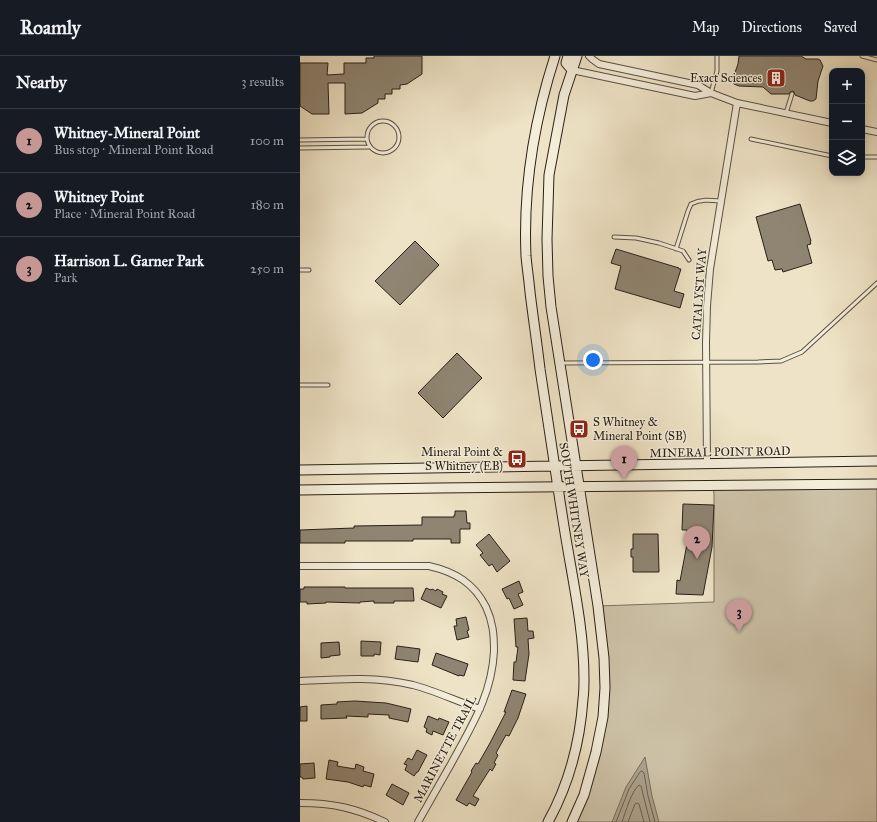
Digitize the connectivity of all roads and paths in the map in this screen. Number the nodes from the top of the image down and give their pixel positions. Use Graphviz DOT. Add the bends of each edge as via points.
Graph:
graph roads {
  1 [pos="555,56"];
  2 [pos="568,56"];
  3 [pos="577,56"];
  4 [pos="589,56"];
  5 [pos="717,56"];
  6 [pos="862,56"];
  7 [pos="877,60"];
  8 [pos="572,70"];
  9 [pos="711,93"];
  10 [pos="792,94"];
  11 [pos="737,103"];
  12 [pos="786,113"];
  13 [pos="829,122"];
  14 [pos="865,130"];
  15 [pos="877,132"];
  16 [pos="751,139"];
  17 [pos="300,140"];
  18 [pos="366,140"];
  19 [pos="369,147"];
  20 [pos="300,148"];
  21 [pos="829,155"];
  22 [pos="877,157"];
  23 [pos="865,158"];
  24 [pos="721,202"];
  25 [pos="614,237"];
  26 [pos="676,249"];
  27 [pos="689,260"];
  28 [pos="300,270"];
  29 [pos="309,270"];
  30 [pos="877,283"];
  31 [pos="706,362"];
  32 [pos="560,363"];
  33 [pos="300,385"];
  34 [pos="328,385"];
  35 [pos="877,461"];
  36 [pos="707,464"];
  37 [pos="554,466"];
  38 [pos="576,466"];
  39 [pos="300,470"];
  40 [pos="877,484"];
  41 [pos="579,486"];
  42 [pos="557,487"];
  43 [pos="300,490"];
  44 [pos="300,566"];
  45 [pos="300,681"];
  46 [pos="480,709"];
  47 [pos="300,803"];
  48 [pos="385,822"];
  49 [pos="418,822"];
  50 [pos="548,822"];
  51 [pos="572,822"];
  1 -- 37 [label="main road, SOUTH WHITNEY WAY" via="535,130 525,228 526,259"];
  2 -- 8 [label="main road" via="566,62"];
  3 -- 8 [label="main road, SOUTH WHITNEY WAY"];
  4 -- 9 [label="street" via="599,64 698,85"];
  5 -- 9 [label="lane" via="717,71"];
  6 -- 7 [label="lane"];
  8 -- 9 [label="street" via="695,96"];
  8 -- 32 [label="main road, SOUTH WHITNEY WAY" via="564,95 549,175 548,276"];
  9 -- 11 [label="street"];
  10 -- 12 [label="lane"];
  11 -- 12 [label="street"];
  11 -- 24 [label="street, CATALYST WAY"];
  12 -- 13 [label="street"];
  14 -- 15 [label="street"];
  16 -- 21 [label="lane"];
  17 -- 18 [label="lane"];
  18 -- 19 [label="lane"];
  18 -- 19 [label="lane" via="372,124 389,122 397,129 399,140 394,150 384,154"];
  19 -- 20 [label="lane"];
  22 -- 23 [label="lane"];
  24 -- 26 [label="lane" via="699,200 691,204"];
  24 -- 31 [label="street, CATALYST WAY" via="710,269"];
  25 -- 26 [label="lane" via="636,238"];
  26 -- 27 [label="lane" via="683,251"];
  28 -- 29 [label="lane"];
  30 -- 31 [label="lane" via="802,352 781,361"];
  31 -- 32 [label="lane"];
  31 -- 36 [label="street, CATALYST WAY"];
  32 -- 38 [label="main road, SOUTH WHITNEY WAY"];
  33 -- 34 [label="lane"];
  35 -- 36 [label="main road, MINERAL POINT ROAD"];
  36 -- 38 [label="main road, MINERAL POINT ROAD"];
  37 -- 38 [label="main road, MINERAL POINT ROAD"];
  37 -- 39 [label="main road, MINERAL POINT ROAD"];
  37 -- 42 [label="main road, SOUTH WHITNEY WAY"];
  38 -- 41 [label="main road, SOUTH WHITNEY WAY"];
  40 -- 41 [label="main road"];
  41 -- 42 [label="main road"];
  41 -- 51 [label="main road, SOUTH WHITNEY WAY" via="598,606 605,688 603,717 596,752 584,795"];
  42 -- 43 [label="main road"];
  42 -- 50 [label="main road, SOUTH WHITNEY WAY" via="578,607 584,680 577,742 567,779"];
  44 -- 46 [label="street, MARINETTE TRAIL" via="429,566 458,576 470,585 481,598 490,616 494,636 490,681"];
  45 -- 46 [label="street" via="366,678 388,680 414,685"];
  46 -- 49 [label="street, MARINETTE TRAIL"];
  47 -- 48 [label="street" via="332,804 354,809"];
}
